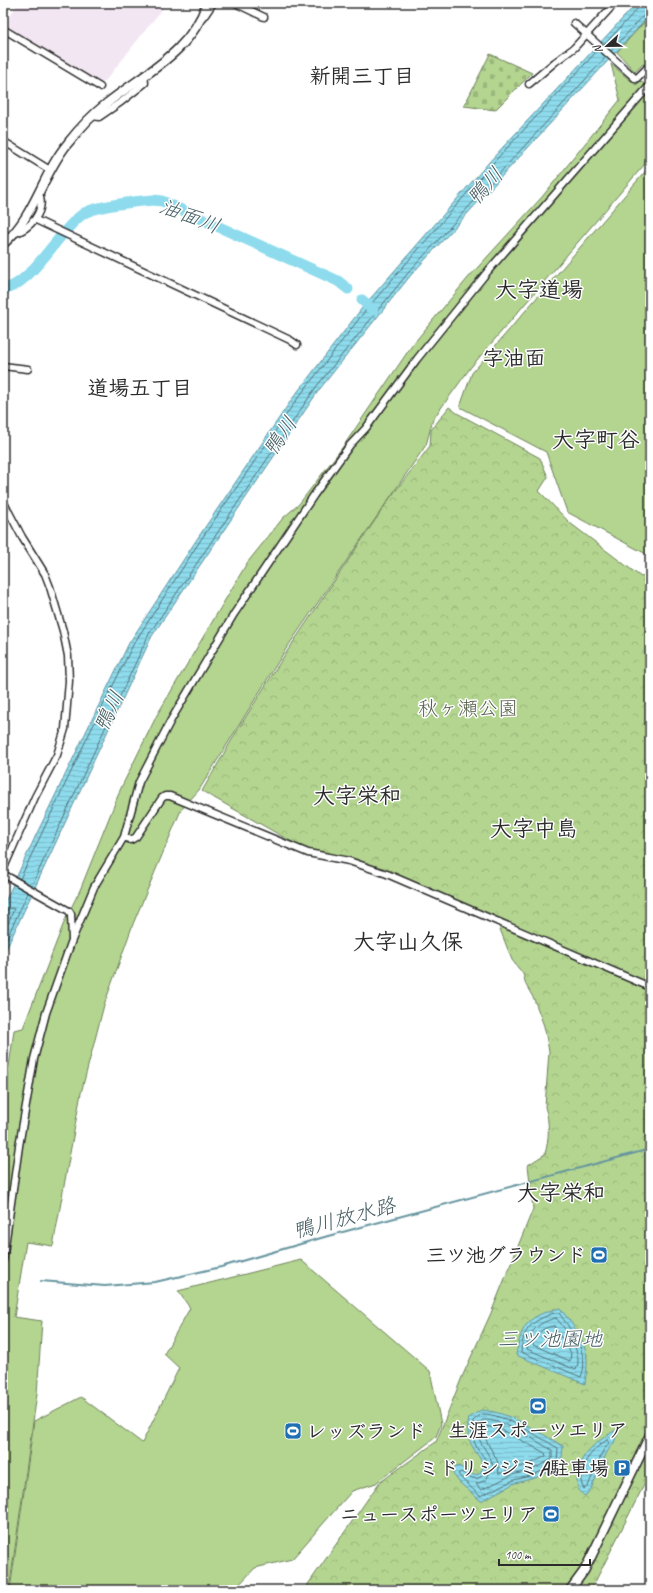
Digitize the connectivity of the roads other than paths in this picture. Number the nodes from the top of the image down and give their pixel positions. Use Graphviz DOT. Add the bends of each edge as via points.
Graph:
graph roads {
  1 [pos="207,3"];
  2 [pos="213,3"];
  3 [pos="236,3"];
  4 [pos="615,3"];
  5 [pos="264,17"];
  6 [pos="200,18"];
  7 [pos="576,24"];
  8 [pos="3,29"];
  9 [pos="587,35"];
  10 [pos="650,65"];
  11 [pos="529,84"];
  12 [pos="650,85"];
  13 [pos="100,87"];
  14 [pos="3,141"];
  15 [pos="50,170"];
  16 [pos="39,193"];
  17 [pos="36,220"];
  18 [pos="13,234"];
  19 [pos="3,244"];
  20 [pos="297,346"];
  21 [pos="3,366"];
  22 [pos="28,369"];
  23 [pos="3,501"];
  24 [pos="124,837"];
  25 [pos="3,873"];
  26 [pos="72,940"];
  27 [pos="650,986"];
  28 [pos="3,1260"];
  29 [pos="650,1435"];
  30 [pos="570,1590"];
  1 -- 6 [label="street"];
  2 -- 6 [label="street"];
  3 -- 5 [label="street"];
  4 -- 9 [label="street"];
  6 -- 15 [label="street" via="187,38 166,61 92,116 67,143"];
  7 -- 9 [label="street"];
  8 -- 13 [label="street"];
  9 -- 10 [label="street" via="636,79"];
  9 -- 11 [label="street"];
  12 -- 24 [label="street" via="488,271 350,445 314,495 231,619 168,726 139,782"];
  14 -- 15 [label="street"];
  15 -- 16 [label="street"];
  16 -- 17 [label="street" via="42,200"];
  16 -- 18 [label="street" via="23,222"];
  17 -- 18 [label="street"];
  17 -- 20 [label="street" via="290,340"];
  18 -- 19 [label="street"];
  21 -- 22 [label="street"];
  23 -- 25 [label="street" via="50,587 68,656 69,681 65,729 57,756 35,796"];
  24 -- 26 [label="street" via="94,887"];
  24 -- 27 [label="street" via="131,840 136,837 162,798 170,796 308,853 349,861 387,874"];
  25 -- 26 [label="street" via="65,908 71,914"];
  26 -- 28 [label="street" via="46,1013 34,1060"];
  29 -- 30 [label="street" via="584,1571"];
}
